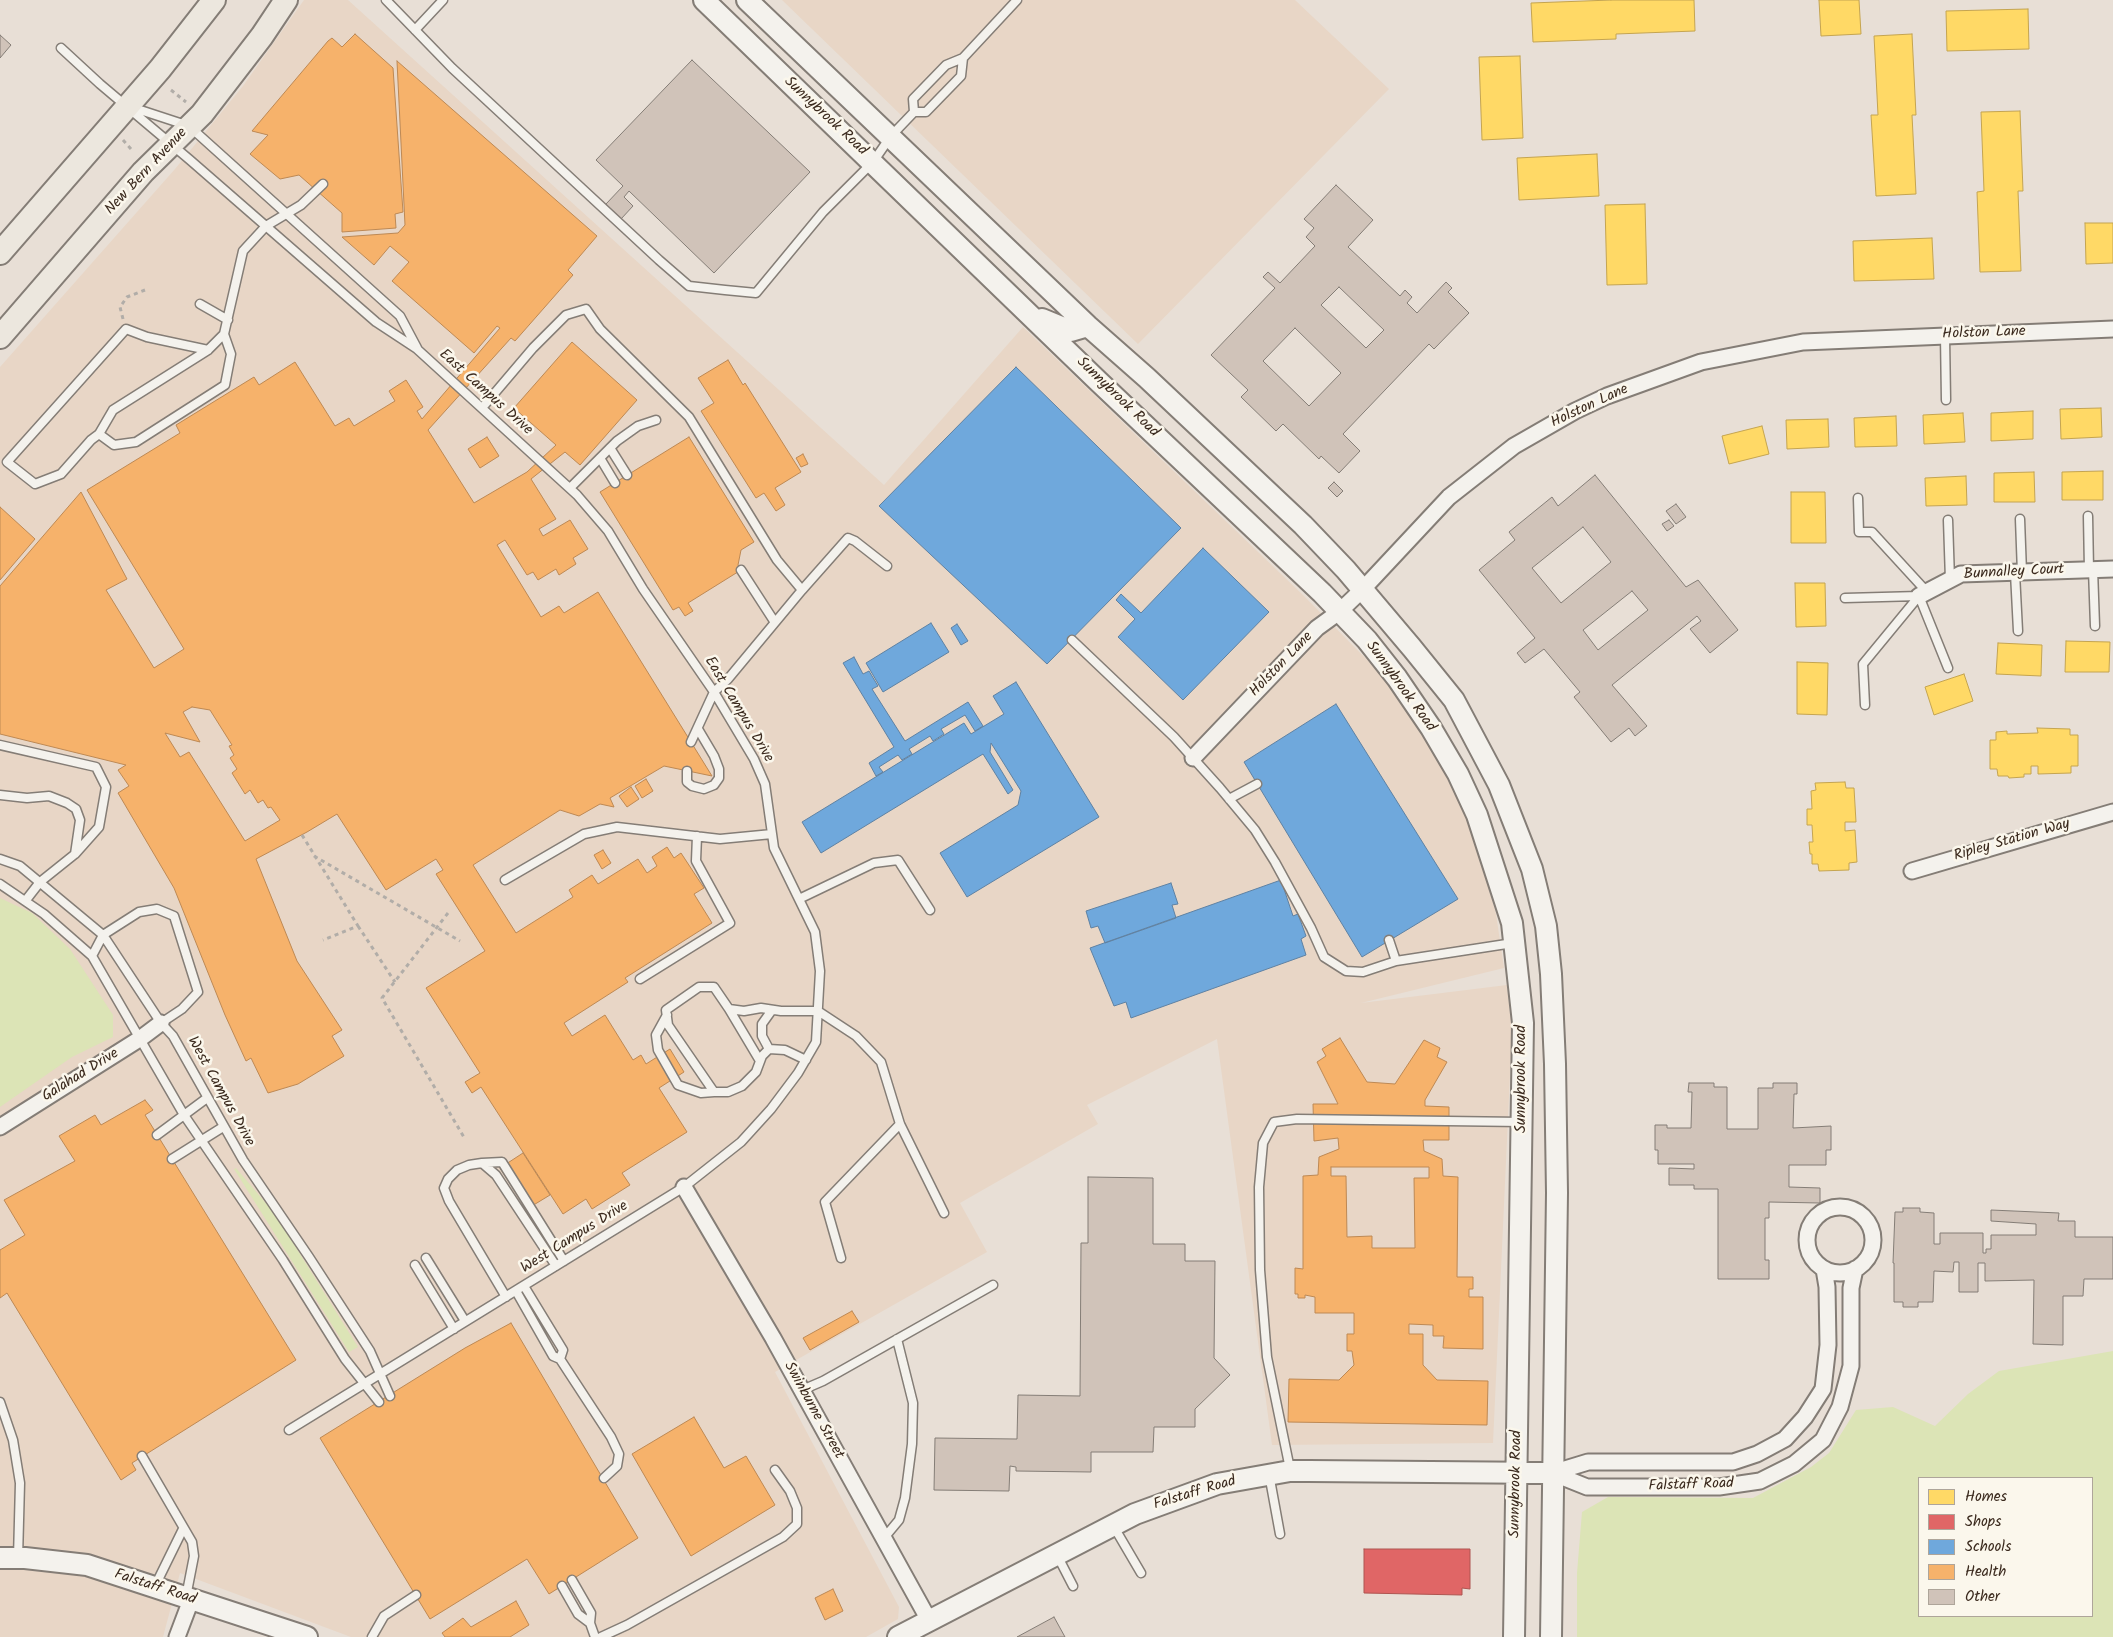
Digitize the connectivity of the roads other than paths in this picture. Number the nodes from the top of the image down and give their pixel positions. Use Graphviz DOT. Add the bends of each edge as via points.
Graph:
graph roads {
  1 [pos="214,0"];
  2 [pos="286,0"];
  3 [pos="386,0"];
  4 [pos="443,0"];
  5 [pos="704,0"];
  6 [pos="747,0"];
  7 [pos="1016,0"];
  8 [pos="415,30"];
  9 [pos="61,48"];
  10 [pos="962,58"];
  11 [pos="126,106"];
  12 [pos="914,112"];
  13 [pos="189,126"];
  14 [pos="891,136"];
  15 [pos="172,145"];
  16 [pos="873,162"];
  17 [pos="322,184"];
  18 [pos="287,214"];
  19 [pos="266,226"];
  20 [pos="0,253"];
  21 [pos="200,304"];
  22 [pos="1031,314"];
  23 [pos="228,320"];
  24 [pos="1088,326"];
  25 [pos="2113,329"];
  26 [pos="224,334"];
  27 [pos="1944,336"];
  28 [pos="0,338"];
  29 [pos="417,349"];
  30 [pos="208,350"];
  31 [pos="1946,400"];
  32 [pos="482,408"];
  33 [pos="656,420"];
  34 [pos="99,434"];
  35 [pos="610,448"];
  36 [pos="600,458"];
  37 [pos="627,475"];
  38 [pos="615,482"];
  39 [pos="570,488"];
  40 [pos="1858,498"];
  41 [pos="2088,516"];
  42 [pos="2020,519"];
  43 [pos="1948,520"];
  44 [pos="887,566"];
  45 [pos="2091,569"];
  46 [pos="2113,569"];
  47 [pos="741,570"];
  48 [pos="2019,573"];
  49 [pos="1950,580"];
  50 [pos="1363,588"];
  51 [pos="802,590"];
  52 [pos="1923,594"];
  53 [pos="1846,598"];
  54 [pos="1339,612"];
  55 [pos="774,622"];
  56 [pos="2095,626"];
  57 [pos="2018,631"];
  58 [pos="1072,640"];
  59 [pos="1948,668"];
  60 [pos="714,692"];
  61 [pos="1865,704"];
  62 [pos="698,729"];
  63 [pos="692,742"];
  64 [pos="0,745"];
  65 [pos="1193,758"];
  66 [pos="687,771"];
  67 [pos="1258,784"];
  68 [pos="0,795"];
  69 [pos="1229,799"];
  70 [pos="2113,812"];
  71 [pos="772,834"];
  72 [pos="697,836"];
  73 [pos="75,854"];
  74 [pos="0,859"];
  75 [pos="1912,871"];
  76 [pos="505,880"];
  77 [pos="40,882"];
  78 [pos="0,884"];
  79 [pos="26,900"];
  80 [pos="799,900"];
  81 [pos="930,910"];
  82 [pos="103,935"];
  83 [pos="1389,940"];
  84 [pos="1515,942"];
  85 [pos="92,956"];
  86 [pos="1396,961"];
  87 [pos="640,979"];
  88 [pos="729,1009"];
  89 [pos="772,1010"];
  90 [pos="818,1011"];
  91 [pos="667,1015"];
  92 [pos="161,1023"];
  93 [pos="141,1038"];
  94 [pos="769,1049"];
  95 [pos="806,1060"];
  96 [pos="760,1062"];
  97 [pos="714,1092"];
  98 [pos="207,1098"];
  99 [pos="184,1115"];
  100 [pos="1522,1122"];
  101 [pos="900,1124"];
  102 [pos="0,1127"];
  103 [pos="223,1127"];
  104 [pos="157,1135"];
  105 [pos="202,1140"];
  106 [pos="172,1159"];
  107 [pos="482,1164"];
  108 [pos="684,1187"];
  109 [pos="944,1213"];
  110 [pos="426,1258"];
  111 [pos="841,1258"];
  112 [pos="564,1261"];
  113 [pos="415,1265"];
  114 [pos="556,1266"];
  115 [pos="1824,1269"];
  116 [pos="1855,1270"];
  117 [pos="993,1285"];
  118 [pos="524,1286"];
  119 [pos="516,1291"];
  120 [pos="506,1297"];
  121 [pos="466,1321"];
  122 [pos="454,1329"];
  123 [pos="897,1340"];
  124 [pos="560,1359"];
  125 [pos="378,1374"];
  126 [pos="363,1384"];
  127 [pos="802,1390"];
  128 [pos="390,1396"];
  129 [pos="0,1402"];
  130 [pos="379,1402"];
  131 [pos="289,1430"];
  132 [pos="142,1456"];
  133 [pos="775,1470"];
  134 [pos="1290,1471"];
  135 [pos="1517,1472"];
  136 [pos="1269,1474"];
  137 [pos="1552,1474"];
  138 [pos="604,1478"];
  139 [pos="1113,1524"];
  140 [pos="183,1529"];
  141 [pos="1280,1534"];
  142 [pos="884,1538"];
  143 [pos="1056,1555"];
  144 [pos="9,1558"];
  145 [pos="1141,1573"];
  146 [pos="572,1580"];
  147 [pos="562,1586"];
  148 [pos="1073,1586"];
  149 [pos="154,1588"];
  150 [pos="416,1595"];
  151 [pos="188,1599"];
  152 [pos="590,1623"];
  153 [pos="934,1629"];
  154 [pos="177,1637"];
  155 [pos="307,1637"];
  156 [pos="372,1637"];
  157 [pos="595,1637"];
  158 [pos="601,1637"];
  159 [pos="898,1637"];
  160 [pos="1514,1637"];
  161 [pos="1551,1637"];
  1 -- 11 [label="main road" via="160,69"];
  2 -- 13 [label="main road, New Bern Avenue" via="240,65"];
  3 -- 8 [label="lane"];
  4 -- 8 [label="lane"];
  5 -- 16 [label="main road, Sunnybrook Road"];
  6 -- 14 [label="main road, Sunnybrook Road"];
  7 -- 10 [label="lane"];
  8 -- 16 [label="lane" via="452,68 689,286 756,292 823,212"];
  9 -- 11 [label="lane"];
  10 -- 12 [label="lane" via="946,65 913,99"];
  10 -- 12 [label="lane" via="961,76 926,112"];
  11 -- 13 [label="lane, East Campus Drive"];
  11 -- 15 [label="lane, East Campus Drive"];
  11 -- 20 [label="main road"];
  12 -- 14 [label="lane"];
  13 -- 15 [label="main road, New Bern Avenue"];
  13 -- 18 [label="lane, East Campus Drive"];
  14 -- 16 [label="lane"];
  14 -- 24 [label="main road, Sunnybrook Road"];
  15 -- 19 [label="lane, East Campus Drive"];
  15 -- 28 [label="main road, New Bern Avenue" via="143,172"];
  16 -- 22 [label="main road, Sunnybrook Road"];
  17 -- 18 [label="lane"];
  18 -- 19 [label="lane"];
  18 -- 29 [label="lane, East Campus Drive" via="400,316"];
  19 -- 23 [label="lane" via="243,251"];
  19 -- 29 [label="lane, East Campus Drive" via="376,322"];
  21 -- 23 [label="lane"];
  22 -- 24 [label="main road" via="1072,331"];
  22 -- 54 [label="main road, Sunnybrook Road"];
  23 -- 26 [label="lane"];
  24 -- 50 [label="main road, Sunnybrook Road" via="1303,525"];
  25 -- 27 [label="street, Holston Lane"];
  26 -- 30 [label="lane"];
  26 -- 34 [label="lane" via="231,354 225,385 136,442 114,445"];
  27 -- 31 [label="lane"];
  27 -- 50 [label="street, Holston Lane" via="1803,342 1701,362 1607,396 1514,446 1449,497"];
  29 -- 32 [label="lane, East Campus Drive"];
  30 -- 34 [label="lane" via="113,410"];
  30 -- 34 [label="lane" via="147,337 126,329 7,462 35,484 61,474"];
  32 -- 39 [label="lane, East Campus Drive"];
  32 -- 51 [label="lane" via="566,315 586,309 600,329 689,417 777,560"];
  33 -- 35 [label="lane" via="638,426"];
  35 -- 36 [label="lane"];
  35 -- 37 [label="lane"];
  36 -- 38 [label="lane"];
  36 -- 39 [label="lane"];
  39 -- 60 [label="lane, East Campus Drive" via="608,531 643,590"];
  40 -- 52 [label="lane" via="1859,532 1872,532"];
  41 -- 45 [label="lane"];
  42 -- 48 [label="lane"];
  43 -- 49 [label="lane"];
  44 -- 51 [label="lane" via="848,538"];
  45 -- 46 [label="street, Bunnalley Court"];
  45 -- 48 [label="street, Bunnalley Court"];
  45 -- 56 [label="lane"];
  47 -- 55 [label="lane"];
  48 -- 49 [label="street, Bunnalley Court" via="1961,574"];
  48 -- 57 [label="lane"];
  49 -- 52 [label="street, Bunnalley Court"];
  50 -- 54 [label="street, Holston Lane"];
  50 -- 137 [label="main road, Sunnybrook Road" via="1454,700 1495,776 1532,869 1546,926 1553,999 1556,1122"];
  51 -- 55 [label="lane"];
  52 -- 53 [label="lane"];
  52 -- 59 [label="lane"];
  52 -- 61 [label="lane" via="1864,664"];
  54 -- 65 [label="street, Holston Lane" via="1317,628"];
  54 -- 84 [label="main road, Sunnybrook Road" via="1367,640 1396,678 1458,774 1491,854"];
  55 -- 60 [label="lane"];
  58 -- 65 [label="lane"];
  60 -- 62 [label="lane"];
  60 -- 71 [label="lane, East Campus Drive" via="754,759 765,784"];
  62 -- 63 [label="lane"];
  62 -- 66 [label="lane" via="714,756 719,769 718,778 714,785 704,789 687,782"];
  64 -- 73 [label="lane" via="96,767 106,787 99,827"];
  65 -- 69 [label="lane"];
  67 -- 69 [label="lane"];
  68 -- 73 [label="lane" via="49,796 76,809 80,820"];
  69 -- 86 [label="lane" via="1255,830 1275,862 1324,957 1346,971 1363,972"];
  70 -- 75 [label="street, Ripley Station Way"];
  71 -- 72 [label="lane" via="720,839"];
  71 -- 80 [label="lane, East Campus Drive" via="774,848"];
  72 -- 76 [label="lane" via="618,827 584,834"];
  72 -- 87 [label="lane" via="696,861 730,923"];
  73 -- 77 [label="lane"];
  74 -- 77 [label="lane, West Campus Drive" via="20,866"];
  77 -- 79 [label="lane"];
  77 -- 82 [label="lane, West Campus Drive"];
  78 -- 79 [label="lane"];
  79 -- 85 [label="lane"];
  80 -- 81 [label="lane" via="874,863 898,860"];
  80 -- 90 [label="lane, East Campus Drive" via="815,932 820,971"];
  82 -- 85 [label="lane"];
  82 -- 92 [label="lane, West Campus Drive"];
  82 -- 92 [label="lane" via="139,912 157,909 174,916 198,992 182,1009"];
  83 -- 86 [label="lane"];
  84 -- 86 [label="lane"];
  84 -- 100 [label="main road, Sunnybrook Road" via="1523,1023"];
  85 -- 93 [label="lane"];
  88 -- 89 [label="lane"];
  88 -- 91 [label="lane" via="714,987 698,986 666,1010"];
  88 -- 96 [label="lane"];
  89 -- 90 [label="lane"];
  89 -- 94 [label="lane" via="762,1024 762,1036"];
  90 -- 95 [label="lane, East Campus Drive" via="816,1042"];
  90 -- 101 [label="lane" via="856,1036 882,1062"];
  91 -- 97 [label="lane" via="668,1025"];
  91 -- 97 [label="lane" via="656,1035 658,1050 678,1085 700,1094"];
  92 -- 93 [label="street, Galahad Drive"];
  92 -- 98 [label="lane, West Campus Drive" via="173,1036"];
  93 -- 99 [label="lane"];
  93 -- 102 [label="street, Galahad Drive"];
  94 -- 95 [label="lane" via="785,1050"];
  94 -- 96 [label="lane"];
  95 -- 108 [label="lane, East Campus Drive" via="771,1109 741,1142"];
  96 -- 97 [label="lane" via="756,1072 742,1086 728,1092"];
  98 -- 99 [label="lane"];
  98 -- 103 [label="lane, West Campus Drive"];
  99 -- 104 [label="lane"];
  99 -- 105 [label="lane"];
  100 -- 134 [label="lane" via="1297,1119 1274,1122 1262,1143 1260,1270 1267,1358"];
  100 -- 135 [label="main road, Sunnybrook Road"];
  101 -- 109 [label="lane"];
  101 -- 111 [label="lane" via="825,1202"];
  103 -- 105 [label="lane"];
  103 -- 125 [label="lane, West Campus Drive" via="370,1351"];
  105 -- 106 [label="lane"];
  105 -- 126 [label="lane"];
  107 -- 112 [label="lane" via="502,1162"];
  107 -- 114 [label="lane" via="496,1175"];
  107 -- 120 [label="lane" via="457,1170 444,1188"];
  108 -- 112 [label="lane, West Campus Drive"];
  108 -- 127 [label="street, Swinburne Street"];
  110 -- 121 [label="lane"];
  112 -- 114 [label="lane, West Campus Drive"];
  113 -- 122 [label="lane"];
  114 -- 118 [label="lane, West Campus Drive"];
  115 -- 116 [label="street" via="1834,1273"];
  115 -- 116 [label="street" via="1809,1252 1806,1241 1808,1229 1822,1211 1844,1207 1867,1219 1873,1236 1869,1256"];
  115 -- 137 [label="street, Falstaff Road" via="1828,1345 1823,1389 1805,1417 1785,1439 1733,1462 1588,1462"];
  116 -- 137 [label="street, Falstaff Road" via="1851,1288 1851,1366 1840,1407 1823,1440 1794,1464 1760,1481 1719,1487 1586,1487"];
  117 -- 123 [label="lane"];
  118 -- 119 [label="lane, West Campus Drive"];
  118 -- 124 [label="lane" via="563,1350"];
  119 -- 120 [label="lane, West Campus Drive"];
  119 -- 124 [label="lane" via="553,1356"];
  120 -- 121 [label="lane, West Campus Drive"];
  121 -- 122 [label="lane, West Campus Drive"];
  122 -- 125 [label="lane, West Campus Drive"];
  123 -- 127 [label="lane"];
  123 -- 142 [label="lane" via="913,1403 912,1444 899,1520"];
  124 -- 138 [label="lane" via="619,1454 617,1466"];
  125 -- 126 [label="lane, West Campus Drive"];
  125 -- 128 [label="lane"];
  126 -- 130 [label="lane"];
  126 -- 131 [label="lane, West Campus Drive"];
  127 -- 142 [label="street, Swinburne Street"];
  129 -- 144 [label="lane" via="14,1440 20,1483"];
  132 -- 140 [label="lane"];
  133 -- 158 [label="lane" via="797,1508 797,1524 783,1537"];
  134 -- 135 [label="main road, Falstaff Road"];
  134 -- 136 [label="main road, Falstaff Road"];
  135 -- 137 [label="main road, Falstaff Road"];
  135 -- 160 [label="main road, Sunnybrook Road"];
  136 -- 139 [label="main road, Falstaff Road" via="1217,1484"];
  136 -- 141 [label="lane"];
  137 -- 161 [label="main road, Sunnybrook Road"];
  139 -- 143 [label="main road, Falstaff Road"];
  139 -- 145 [label="lane"];
  140 -- 149 [label="lane"];
  140 -- 151 [label="lane" via="192,1542 194,1556"];
  142 -- 153 [label="street, Swinburne Street"];
  143 -- 148 [label="lane"];
  143 -- 153 [label="main road, Falstaff Road"];
  144 -- 149 [label="main road, Falstaff Road" via="87,1566"];
  146 -- 152 [label="lane" via="591,1613"];
  147 -- 152 [label="lane" via="578,1614"];
  149 -- 151 [label="main road, Falstaff Road"];
  150 -- 156 [label="lane" via="384,1616"];
  151 -- 154 [label="street"];
  151 -- 155 [label="main road, Falstaff Road"];
  152 -- 157 [label="lane"];
  153 -- 159 [label="main road, Falstaff Road"];
}
